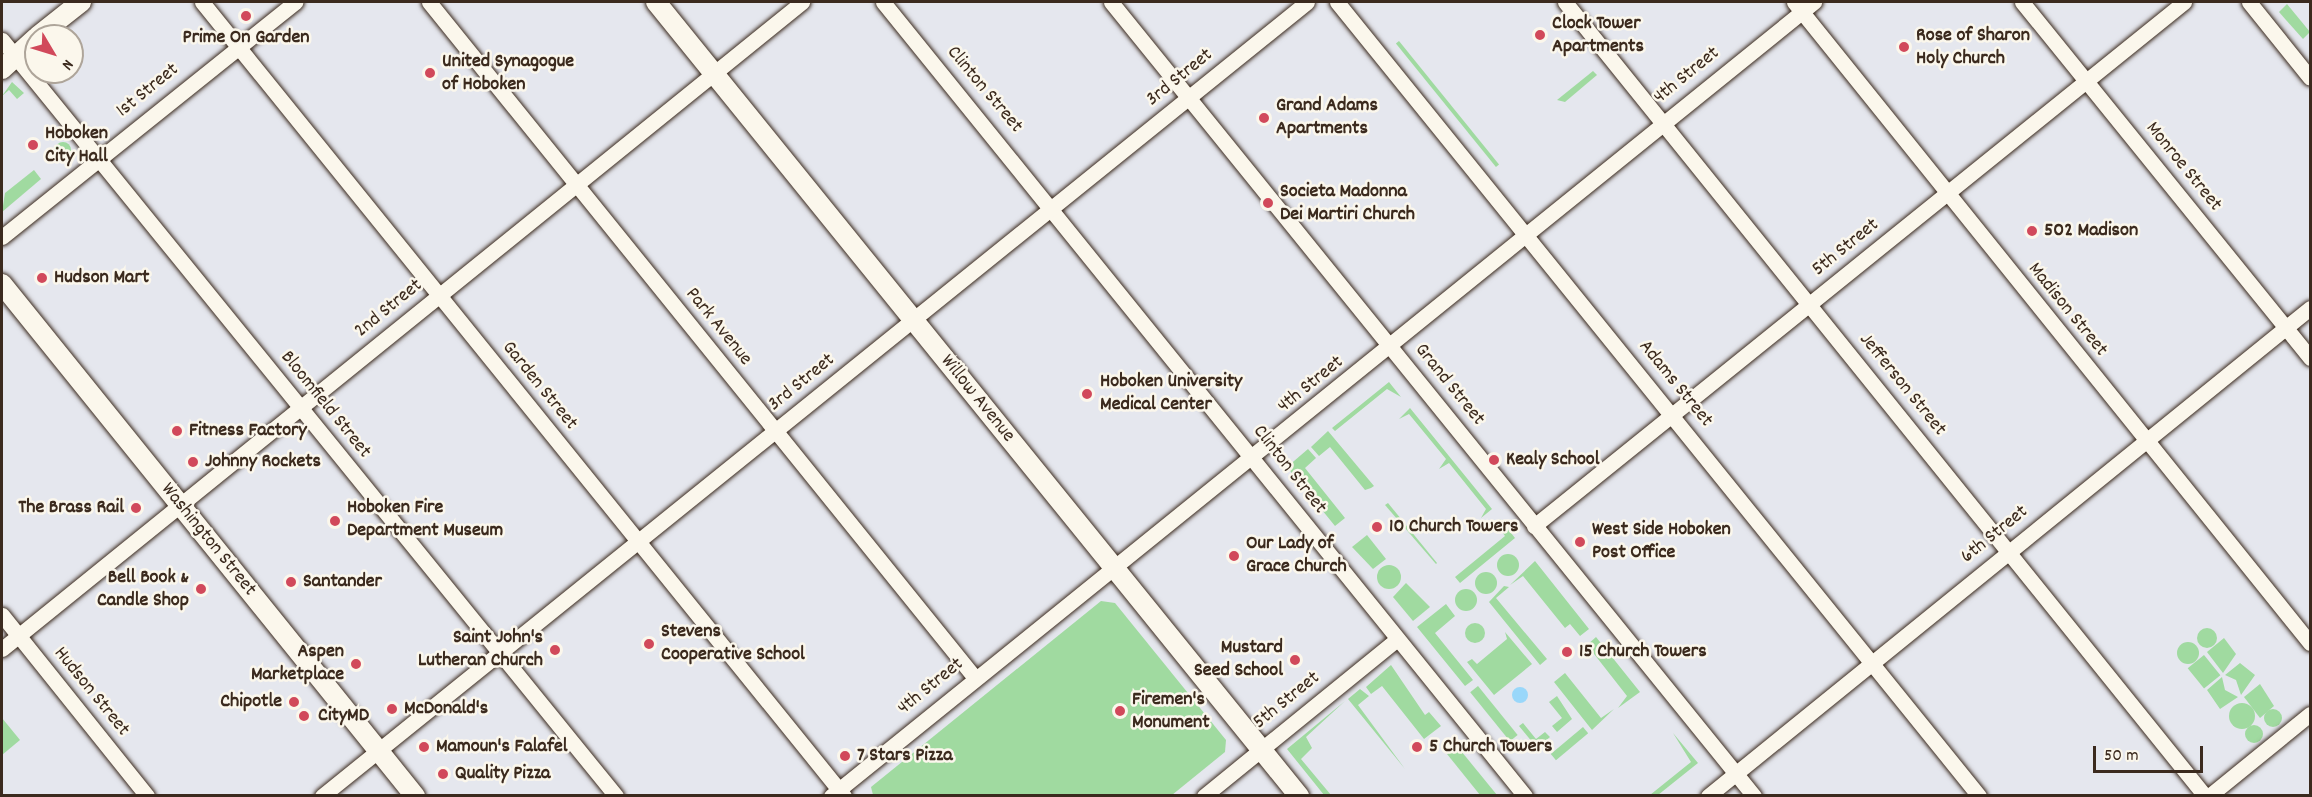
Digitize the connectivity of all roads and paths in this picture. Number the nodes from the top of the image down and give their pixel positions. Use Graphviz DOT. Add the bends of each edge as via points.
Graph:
graph roads {
  1 [pos="81,2"];
  2 [pos="202,2"];
  3 [pos="295,2"];
  4 [pos="429,2"];
  5 [pos="656,2"];
  6 [pos="802,2"];
  7 [pos="883,2"];
  8 [pos="1111,2"];
  9 [pos="1307,2"];
  10 [pos="1337,2"];
  11 [pos="1565,2"];
  12 [pos="1814,2"];
  13 [pos="2022,2"];
  14 [pos="2184,2"];
  15 [pos="2249,2"];
  16 [pos="1798,7"];
  17 [pos="53,24"];
  18 [pos="2,40"];
  19 [pos="238,46"];
  20 [pos="24,49"];
  21 [pos="8,63"];
  22 [pos="713,72"];
  23 [pos="2310,78"];
  24 [pos="2086,80"];
  25 [pos="1189,97"];
  26 [pos="1661,123"];
  27 [pos="100,158"];
  28 [pos="576,186"];
  29 [pos="1947,192"];
  30 [pos="1054,208"];
  31 [pos="1523,234"];
  32 [pos="2,237"];
  33 [pos="2,284"];
  34 [pos="439,296"];
  35 [pos="1810,305"];
  36 [pos="2310,308"];
  37 [pos="913,320"];
  38 [pos="2286,328"];
  39 [pos="1391,347"];
  40 [pos="2310,358"];
  41 [pos="301,408"];
  42 [pos="1674,415"];
  43 [pos="775,432"];
  44 [pos="2145,441"];
  45 [pos="1252,457"];
  46 [pos="180,505"];
  47 [pos="1534,526"];
  48 [pos="638,544"];
  49 [pos="2009,550"];
  50 [pos="1113,567"];
  51 [pos="2,615"];
  52 [pos="18,636"];
  53 [pos="1396,640"];
  54 [pos="2310,643"];
  55 [pos="2,649"];
  56 [pos="500,654"];
  57 [pos="1873,662"];
  58 [pos="975,678"];
  59 [pos="2310,714"];
  60 [pos="1261,748"];
  61 [pos="379,750"];
  62 [pos="1736,773"];
  63 [pos="838,793"];
  64 [pos="147,795"];
  65 [pos="322,795"];
  66 [pos="415,795"];
  67 [pos="616,795"];
  68 [pos="1204,795"];
  69 [pos="1299,795"];
  70 [pos="1525,795"];
  71 [pos="1708,795"];
  72 [pos="1754,795"];
  73 [pos="1979,795"];
  74 [pos="2207,795"];
  1 -- 17 [label="main road"];
  2 -- 19 [label="street, Garden Street"];
  3 -- 19 [label="street, 1st Street"];
  4 -- 28 [label="street, Park Avenue"];
  5 -- 22 [label="main road, Willow Avenue"];
  6 -- 22 [label="street, 2nd Street"];
  7 -- 30 [label="street, Clinton Street"];
  8 -- 25 [label="street, Grand Street"];
  9 -- 25 [label="street, 3rd Street"];
  10 -- 31 [label="street, Adams Street"];
  11 -- 26 [label="street, Jefferson Street"];
  12 -- 16 [label="street, 4th Street"];
  13 -- 24 [label="street, Monroe Street"];
  14 -- 24 [label="street, 5th Street"];
  15 -- 23 [label="street"];
  16 -- 26 [label="street, 4th Street"];
  16 -- 29 [label="street, Madison Street"];
  18 -- 21 [label="street, Bloomfield Street"];
  19 -- 27 [label="street, 1st Street"];
  19 -- 34 [label="street, Garden Street"];
  20 -- 21 [label="main road"];
  21 -- 27 [label="street, Bloomfield Street"];
  22 -- 28 [label="street, 2nd Street"];
  22 -- 37 [label="main road, Willow Avenue"];
  24 -- 29 [label="street, 5th Street"];
  24 -- 38 [label="street, Monroe Street"];
  25 -- 30 [label="street, 3rd Street"];
  25 -- 39 [label="street, Grand Street"];
  26 -- 31 [label="street, 4th Street"];
  26 -- 35 [label="street, Jefferson Street"];
  27 -- 32 [label="street, 1st Street"];
  27 -- 41 [label="street, Bloomfield Street"];
  28 -- 34 [label="street, 2nd Street"];
  28 -- 43 [label="street, Park Avenue"];
  29 -- 35 [label="street, 5th Street"];
  29 -- 44 [label="street, Madison Street"];
  30 -- 37 [label="street, 3rd Street"];
  30 -- 45 [label="street, Clinton Street"];
  31 -- 39 [label="street, 4th Street"];
  31 -- 42 [label="street, Adams Street"];
  33 -- 46 [label="main road, Washington Street"];
  34 -- 41 [label="street, 2nd Street"];
  34 -- 48 [label="street, Garden Street"];
  35 -- 42 [label="street, 5th Street"];
  35 -- 49 [label="street, Jefferson Street"];
  36 -- 38 [label="street, 6th Street"];
  37 -- 43 [label="street, 3rd Street"];
  37 -- 50 [label="main road, Willow Avenue"];
  38 -- 40 [label="street, Monroe Street"];
  38 -- 44 [label="street, 6th Street"];
  39 -- 45 [label="street, 4th Street"];
  39 -- 47 [label="street, Grand Street"];
  41 -- 46 [label="street, 2nd Street"];
  41 -- 56 [label="street, Bloomfield Street"];
  42 -- 47 [label="street, 5th Street"];
  42 -- 57 [label="street, Adams Street"];
  43 -- 48 [label="street, 3rd Street"];
  43 -- 58 [label="street, Park Avenue"];
  44 -- 49 [label="street, 6th Street"];
  44 -- 54 [label="street, Madison Street"];
  45 -- 50 [label="street, 4th Street"];
  45 -- 53 [label="street, Clinton Street"];
  46 -- 52 [label="street, 2nd Street"];
  46 -- 61 [label="main road, Washington Street"];
  47 -- 62 [label="street, Grand Street"];
  48 -- 56 [label="street, 3rd Street"];
  48 -- 63 [label="street, Garden Street"];
  49 -- 57 [label="street, 6th Street"];
  49 -- 74 [label="street, Jefferson Street"];
  50 -- 58 [label="street, 4th Street"];
  50 -- 60 [label="main road, Willow Avenue"];
  51 -- 52 [label="street, Hudson Street"];
  52 -- 55 [label="street, 2nd Street"];
  52 -- 64 [label="street, Hudson Street"];
  53 -- 60 [label="street, 5th Street"];
  53 -- 70 [label="street, Clinton Street"];
  56 -- 61 [label="street, 3rd Street"];
  56 -- 67 [label="street, Bloomfield Street"];
  57 -- 62 [label="street, 6th Street"];
  57 -- 73 [label="street, Adams Street"];
  58 -- 63 [label="street, 4th Street"];
  59 -- 74 [label="street"];
  60 -- 68 [label="street, 5th Street"];
  60 -- 69 [label="main road, Willow Avenue"];
  61 -- 65 [label="street, 3rd Street"];
  61 -- 66 [label="main road, Washington Street"];
  62 -- 71 [label="street, 6th Street"];
  62 -- 72 [label="street, Grand Street"];
}
